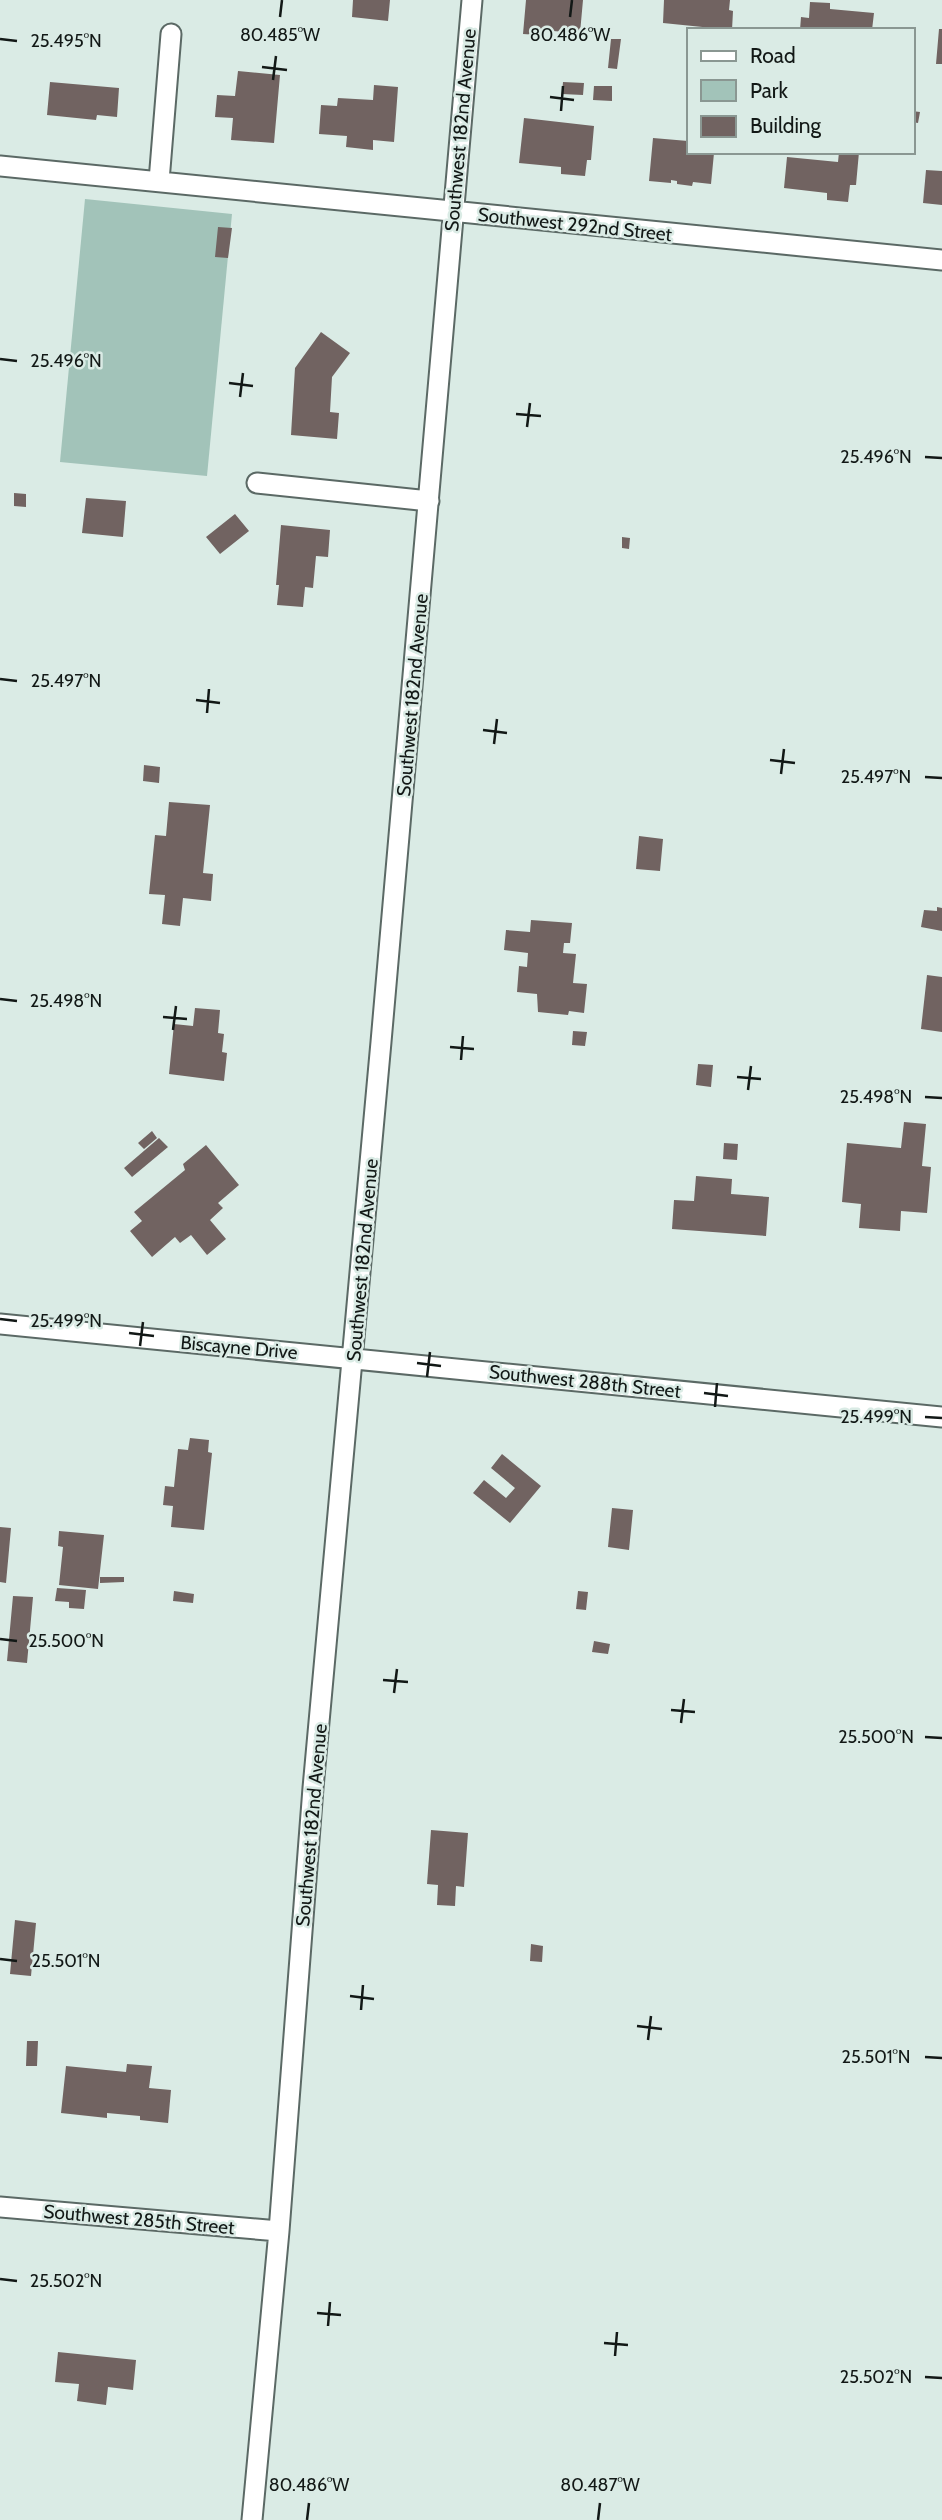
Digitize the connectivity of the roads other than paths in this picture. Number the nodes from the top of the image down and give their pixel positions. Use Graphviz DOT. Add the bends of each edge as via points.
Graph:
graph roads {
  1 [pos="472,0"];
  2 [pos="171,34"];
  3 [pos="0,166"];
  4 [pos="159,181"];
  5 [pos="453,211"];
  6 [pos="942,260"];
  7 [pos="257,483"];
  8 [pos="429,501"];
  9 [pos="0,1324"];
  10 [pos="353,1358"];
  11 [pos="942,1417"];
  12 [pos="0,2207"];
  13 [pos="279,2231"];
  14 [pos="252,2520"];
  1 -- 5 [label="street, Southwest 182nd Avenue"];
  2 -- 4 [label="street"];
  3 -- 4 [label="street, Southwest 292nd Street"];
  4 -- 5 [label="street, Southwest 292nd Street"];
  5 -- 6 [label="street, Southwest 292nd Street"];
  5 -- 8 [label="street, Southwest 182nd Avenue"];
  7 -- 8 [label="street"];
  8 -- 10 [label="street, Southwest 182nd Avenue"];
  9 -- 10 [label="street, Biscayne Drive"];
  10 -- 11 [label="street, Southwest 288th Street"];
  10 -- 13 [label="street, Southwest 182nd Avenue" via="313,1788"];
  12 -- 13 [label="street, Southwest 285th Street"];
  13 -- 14 [label="street, Southwest 182nd Avenue"];
}
